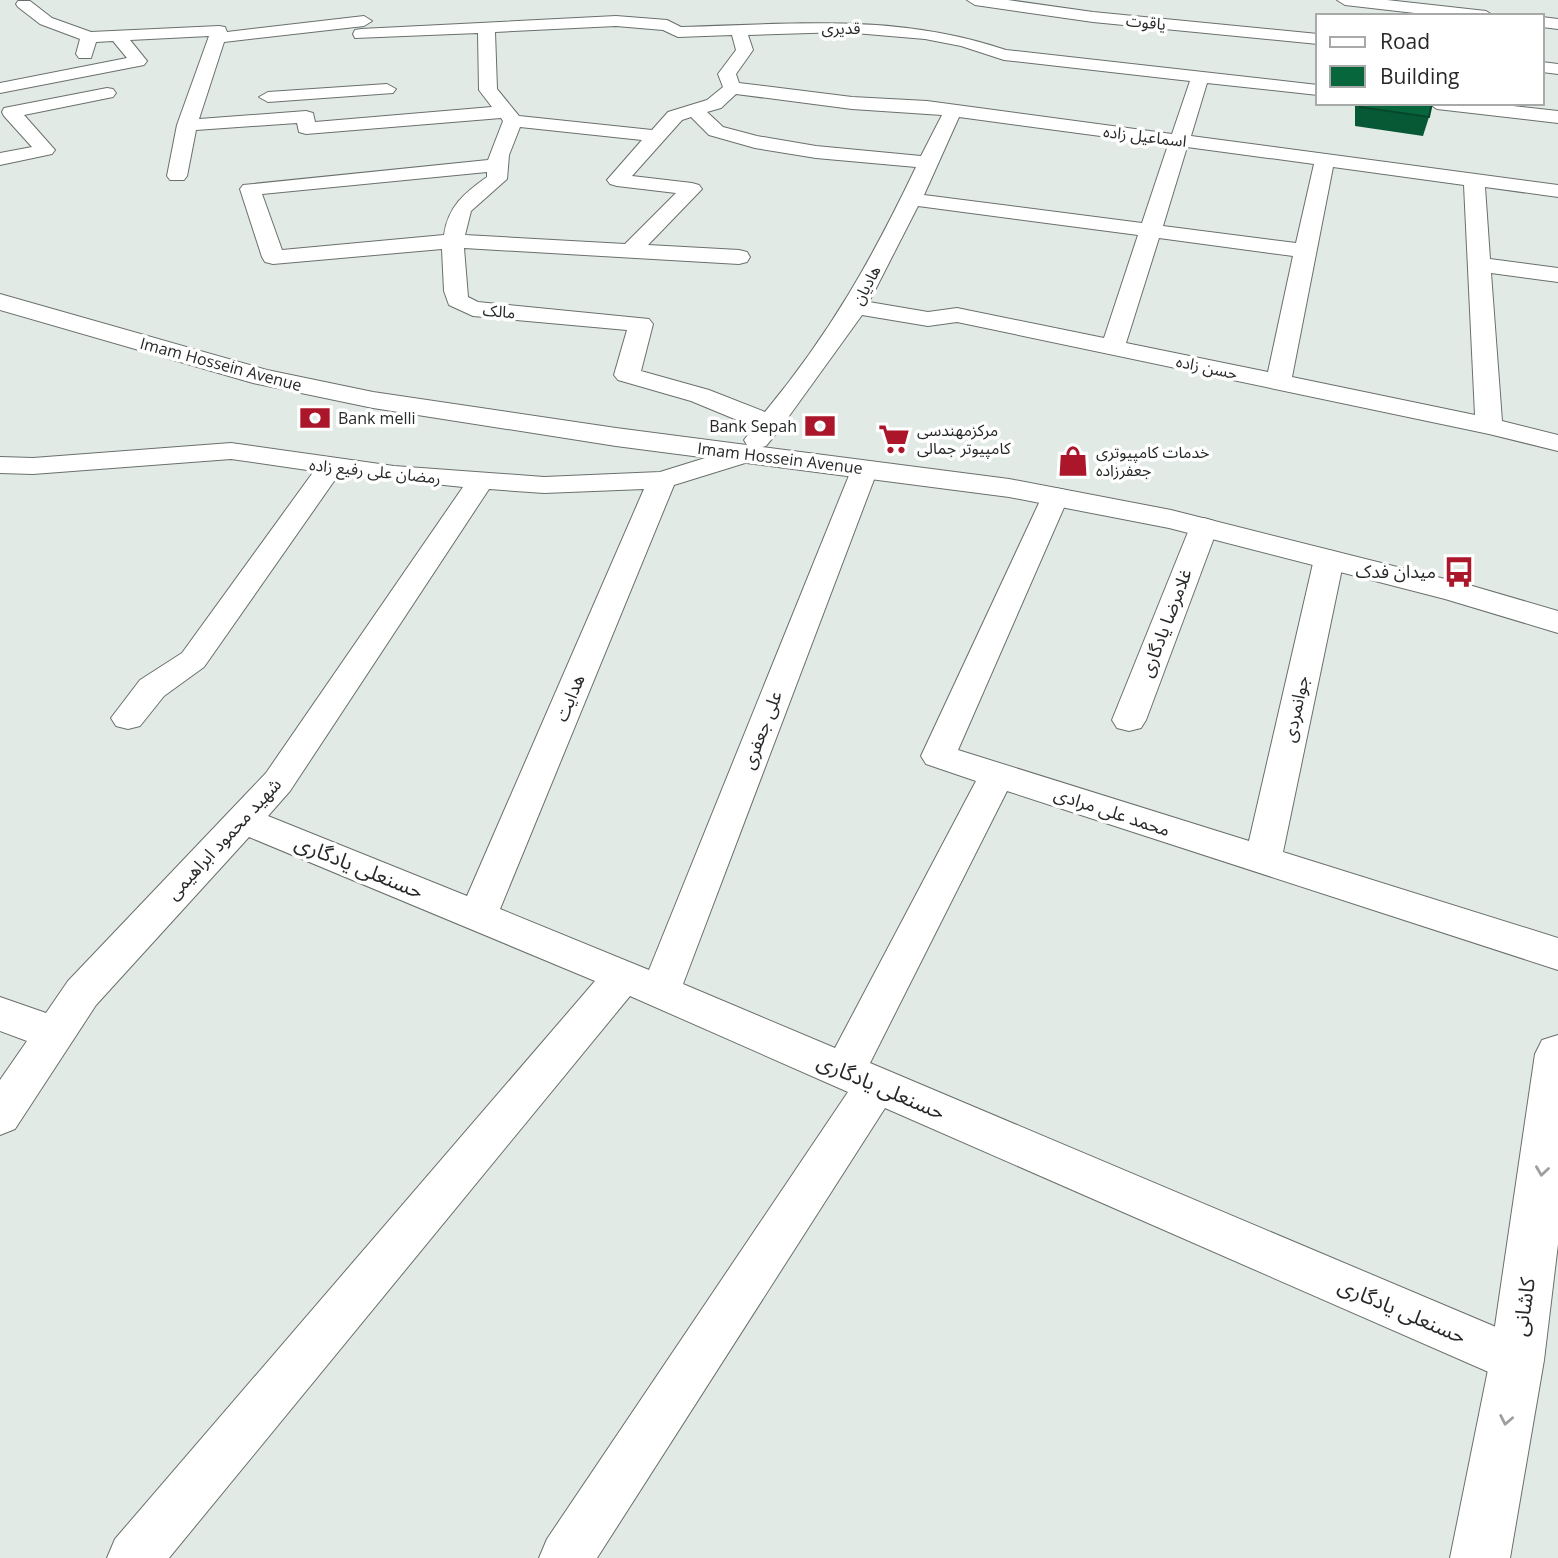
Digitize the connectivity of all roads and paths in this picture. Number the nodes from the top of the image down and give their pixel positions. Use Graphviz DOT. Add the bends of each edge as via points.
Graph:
graph roads {
  1 [pos="370,0"];
  2 [pos="975,0"];
  3 [pos="1345,0"];
  4 [pos="993,2"];
  5 [pos="24,3"];
  6 [pos="1027,3"];
  7 [pos="452,7"];
  8 [pos="853,9"];
  9 [pos="1468,14"];
  10 [pos="486,27"];
  11 [pos="363,28"];
  12 [pos="852,28"];
  13 [pos="447,29"];
  14 [pos="738,31"];
  15 [pos="118,36"];
  16 [pos="217,38"];
  17 [pos="1316,39"];
  18 [pos="959,41"];
  19 [pos="354,56"];
  20 [pos="1200,77"];
  21 [pos="0,88"];
  22 [pos="732,88"];
  23 [pos="387,89"];
  24 [pos="1316,90"];
  25 [pos="107,93"];
  26 [pos="248,99"];
  27 [pos="220,101"];
  28 [pos="193,103"];
  29 [pos="1454,105"];
  30 [pos="694,110"];
  31 [pos="953,111"];
  32 [pos="510,117"];
  33 [pos="1558,117"];
  34 [pos="187,125"];
  35 [pos="657,136"];
  36 [pos="1179,140"];
  37 [pos="1325,158"];
  38 [pos="0,159"];
  39 [pos="926,162"];
  40 [pos="496,165"];
  41 [pos="177,176"];
  42 [pos="1474,178"];
  43 [pos="1558,191"];
  44 [pos="910,199"];
  45 [pos="1151,231"];
  46 [pos="455,241"];
  47 [pos="1305,251"];
  48 [pos="629,252"];
  49 [pos="739,257"];
  50 [pos="1478,264"];
  51 [pos="1558,275"];
  52 [pos="1,300"];
  53 [pos="855,307"];
  54 [pos="1113,347"];
  55 [pos="1278,382"];
  56 [pos="1489,426"];
  57 [pos="757,440"];
  58 [pos="1558,443"];
  59 [pos="0,465"];
  60 [pos="331,466"];
  61 [pos="864,469"];
  62 [pos="662,480"];
  63 [pos="481,481"];
  64 [pos="1055,496"];
  65 [pos="1204,527"];
  66 [pos="1329,559"];
  67 [pos="1558,600"];
  68 [pos="1558,622"];
  69 [pos="128,718"];
  70 [pos="1129,720"];
  71 [pos="997,775"];
  72 [pos="243,820"];
  73 [pos="1263,860"];
  74 [pos="478,916"];
  75 [pos="1558,954"];
  76 [pos="641,984"];
  77 [pos="0,1014"];
  78 [pos="55,1033"];
  79 [pos="1558,1054"];
  80 [pos="861,1078"];
  81 [pos="0,1116"];
  82 [pos="1517,1360"];
  83 [pos="134,1558"];
  84 [pos="566,1558"];
  85 [pos="1480,1558"];
  1 -- 11 [label="street"];
  2 -- 4 [label="street, یاقوت"];
  3 -- 9 [label="street"];
  4 -- 6 [label="street, یاقوت"];
  4 -- 18 [label="street"];
  5 -- 15 [label="street" via="87,46"];
  6 -- 17 [label="street, یاقوت" via="1093,17"];
  7 -- 13 [label="street"];
  8 -- 12 [label="street"];
  10 -- 13 [label="street, قدیری"];
  10 -- 14 [label="street, قدیری" via="667,17 678,32"];
  10 -- 32 [label="street" via="488,90"];
  11 -- 13 [label="street, قدیری"];
  11 -- 16 [label="street, قدیری"];
  11 -- 19 [label="street"];
  12 -- 14 [label="street, قدیری"];
  12 -- 18 [label="street, قدیری" via="914,32"];
  14 -- 22 [label="street" via="746,43 745,54 727,74"];
  15 -- 16 [label="street, قدیری" via="219,31"];
  15 -- 21 [label="street" via="138,61"];
  16 -- 28 [label="street"];
  18 -- 20 [label="street, قدیری" via="1004,55"];
  20 -- 24 [label="street, قدیری"];
  20 -- 36 [label="street"];
  22 -- 30 [label="street" via="714,104"];
  22 -- 31 [label="street, اسماعیل زاده"];
  23 -- 26 [label="street"];
  25 -- 38 [label="street" via="11,112 45,150"];
  27 -- 28 [label="street"];
  28 -- 34 [label="street"];
  29 -- 33 [label="street"];
  30 -- 35 [label="street" via="675,116"];
  30 -- 39 [label="street" via="716,131 755,142"];
  31 -- 36 [label="street, اسماعیل زاده"];
  31 -- 39 [label="street, هادیان"];
  32 -- 34 [label="street" via="306,128 306,117"];
  32 -- 35 [label="street"];
  32 -- 40 [label="street, مالک" via="508,137"];
  34 -- 41 [label="street"];
  35 -- 48 [label="street" via="617,180 692,190"];
  36 -- 37 [label="street, اسماعیل زاده"];
  36 -- 45 [label="street"];
  37 -- 42 [label="street, اسماعیل زاده"];
  37 -- 47 [label="street"];
  39 -- 44 [label="street, هادیان"];
  40 -- 46 [label="street, مالک" via="497,179 460,211"];
  40 -- 46 [label="street" via="250,188 273,257"];
  42 -- 43 [label="street, اسماعیل زاده"];
  42 -- 50 [label="street"];
  44 -- 45 [label="street"];
  44 -- 53 [label="street, هادیان"];
  45 -- 47 [label="street"];
  45 -- 54 [label="street"];
  46 -- 48 [label="street"];
  46 -- 57 [label="street, مالک" via="457,300 473,309 641,324 627,375 716,400"];
  47 -- 55 [label="street"];
  48 -- 49 [label="street"];
  50 -- 51 [label="street"];
  50 -- 56 [label="street"];
  52 -- 57 [label="main road, Imam Hossein Avenue" via="314,388 515,422"];
  53 -- 54 [label="street, حسن زاده" via="928,319 957,315"];
  53 -- 57 [label="street, هادیان"];
  54 -- 55 [label="street, حسن زاده"];
  55 -- 56 [label="street, حسن زاده"];
  56 -- 58 [label="street, حسن زاده"];
  57 -- 61 [label="main road, Imam Hossein Avenue"];
  57 -- 62 [label="street, رمضان علی رفیع زاده"];
  57 -- 67 [label="main road, Imam Hossein Avenue" via="1131,499 1244,523 1520,595"];
  59 -- 60 [label="street, رمضان علی رفیع زاده" via="231,451"];
  60 -- 63 [label="street, رمضان علی رفیع زاده"];
  60 -- 69 [label="street" via="193,660 152,688"];
  61 -- 64 [label="main road, Imam Hossein Avenue"];
  61 -- 76 [label="street, علی جعفری"];
  62 -- 63 [label="street, رمضان علی رفیع زاده" via="544,485"];
  62 -- 74 [label="street, هدایت"];
  63 -- 72 [label="street, شهید محمود ابراهیمی" via="278,782"];
  64 -- 65 [label="main road, Imam Hossein Avenue"];
  64 -- 71 [label="street, محمد علی مرادی" via="938,757"];
  65 -- 66 [label="main road, Imam Hossein Avenue"];
  65 -- 70 [label="street, غلامرضا یادگاری"];
  66 -- 68 [label="main road, Imam Hossein Avenue"];
  66 -- 73 [label="street, جوانمردی"];
  71 -- 73 [label="street, محمد علی مرادی"];
  71 -- 80 [label="street"];
  72 -- 74 [label="street, حسنعلی یادگاری"];
  72 -- 78 [label="street, شهید محمود ابراهیمی" via="82,993"];
  73 -- 75 [label="street, محمد علی مرادی"];
  74 -- 76 [label="street, حسنعلی یادگاری"];
  76 -- 80 [label="street, حسنعلی یادگاری"];
  76 -- 83 [label="street, علی جعفری"];
  77 -- 78 [label="street"];
  78 -- 81 [label="street, شهید محمود ابراهیمی"];
  79 -- 82 [label="main road, کاشانی, one-way"];
  80 -- 82 [label="street, حسنعلی یادگاری"];
  80 -- 84 [label="street"];
  82 -- 85 [label="main road, کاشانی, one-way"];
}
